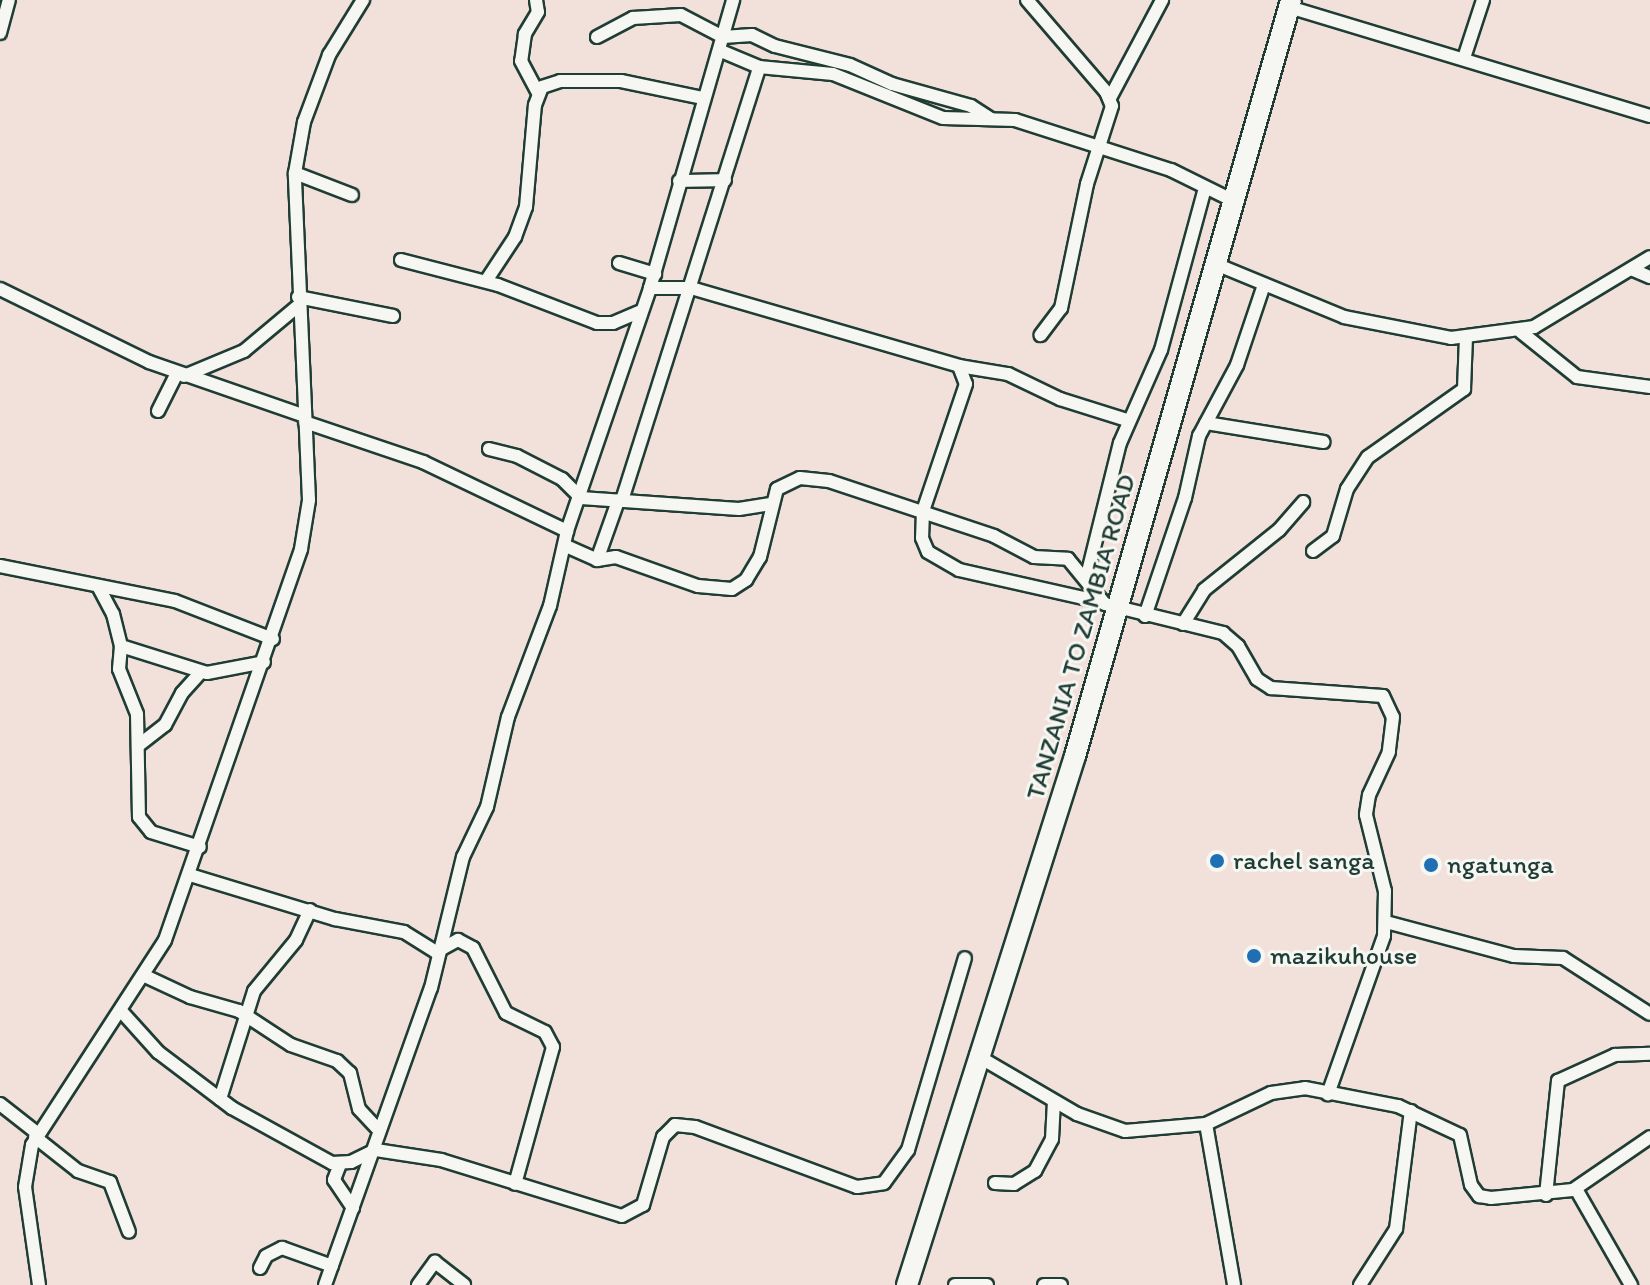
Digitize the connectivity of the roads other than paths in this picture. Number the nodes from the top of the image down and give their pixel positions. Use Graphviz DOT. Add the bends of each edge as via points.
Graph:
graph roads {
  1 [pos="9,0"];
  2 [pos="363,0"];
  3 [pos="536,0"];
  4 [pos="733,0"];
  5 [pos="1027,0"];
  6 [pos="1162,0"];
  7 [pos="1483,0"];
  8 [pos="1290,4"];
  9 [pos="0,33"];
  10 [pos="597,37"];
  11 [pos="723,37"];
  12 [pos="721,51"];
  13 [pos="1464,58"];
  14 [pos="759,67"];
  15 [pos="538,93"];
  16 [pos="703,98"];
  17 [pos="1110,98"];
  18 [pos="1650,116"];
  19 [pos="991,119"];
  20 [pos="1098,150"];
  21 [pos="295,173"];
  22 [pos="725,180"];
  23 [pos="679,181"];
  24 [pos="1205,188"];
  25 [pos="352,195"];
  26 [pos="1236,202"];
  27 [pos="1650,257"];
  28 [pos="401,260"];
  29 [pos="619,263"];
  30 [pos="1218,265"];
  31 [pos="1631,269"];
  32 [pos="655,274"];
  33 [pos="1650,277"];
  34 [pos="486,281"];
  35 [pos="1264,285"];
  36 [pos="650,288"];
  37 [pos="691,288"];
  38 [pos="0,289"];
  39 [pos="299,301"];
  40 [pos="639,312"];
  41 [pos="393,316"];
  42 [pos="1521,332"];
  43 [pos="1041,335"];
  44 [pos="1466,338"];
  45 [pos="959,366"];
  46 [pos="181,374"];
  47 [pos="1650,387"];
  48 [pos="158,411"];
  49 [pos="305,419"];
  50 [pos="1127,420"];
  51 [pos="1206,423"];
  52 [pos="1323,442"];
  53 [pos="489,449"];
  54 [pos="581,498"];
  55 [pos="620,499"];
  56 [pos="1303,502"];
  57 [pos="771,504"];
  58 [pos="923,511"];
  59 [pos="567,531"];
  60 [pos="566,546"];
  61 [pos="1313,551"];
  62 [pos="597,560"];
  63 [pos="0,566"];
  64 [pos="1086,580"];
  65 [pos="98,586"];
  66 [pos="1109,605"];
  67 [pos="1145,616"];
  68 [pos="1183,624"];
  69 [pos="273,639"];
  70 [pos="121,646"];
  71 [pos="264,662"];
  72 [pos="201,672"];
  73 [pos="139,745"];
  74 [pos="200,847"];
  75 [pos="190,875"];
  76 [pos="310,910"];
  77 [pos="1386,922"];
  78 [pos="441,951"];
  79 [pos="965,958"];
  80 [pos="145,976"];
  81 [pos="122,1012"];
  82 [pos="246,1013"];
  83 [pos="1650,1014"];
  84 [pos="1650,1054"];
  85 [pos="976,1055"];
  86 [pos="1328,1094"];
  87 [pos="220,1099"];
  88 [pos="1054,1102"];
  89 [pos="0,1104"];
  90 [pos="1411,1111"];
  91 [pos="1206,1124"];
  92 [pos="377,1128"];
  93 [pos="36,1135"];
  94 [pos="1650,1137"];
  95 [pos="376,1150"];
  96 [pos="340,1164"];
  97 [pos="995,1183"];
  98 [pos="515,1184"];
  99 [pos="1576,1189"];
  100 [pos="1546,1195"];
  101 [pos="353,1208"];
  102 [pos="129,1232"];
  103 [pos="332,1266"];
  104 [pos="260,1268"];
  105 [pos="39,1285"];
  106 [pos="325,1285"];
  107 [pos="418,1285"];
  108 [pos="464,1285"];
  109 [pos="907,1285"];
  110 [pos="955,1285"];
  111 [pos="987,1285"];
  112 [pos="1044,1285"];
  113 [pos="1061,1285"];
  114 [pos="1233,1285"];
  115 [pos="1360,1285"];
  116 [pos="1631,1285"];
  1 -- 9 [label="street"];
  2 -- 21 [label="street" via="329,55 304,122"];
  3 -- 15 [label="street" via="538,12 525,34 521,61"];
  4 -- 11 [label="street"];
  5 -- 17 [label="street"];
  6 -- 17 [label="street"];
  7 -- 13 [label="street"];
  8 -- 13 [label="street"];
  8 -- 26 [label="highway, TANZANIA TO ZAMBIA ROAD"];
  10 -- 11 [label="street" via="620,22 667,15 693,19"];
  11 -- 12 [label="street"];
  11 -- 19 [label="street" via="752,35 971,106"];
  12 -- 14 [label="street"];
  12 -- 16 [label="street"];
  13 -- 18 [label="street"];
  14 -- 19 [label="street" via="833,74 943,118"];
  14 -- 22 [label="street"];
  15 -- 16 [label="street" via="553,82 612,80"];
  15 -- 34 [label="street" via="526,207 515,237"];
  16 -- 23 [label="street"];
  17 -- 20 [label="street"];
  19 -- 20 [label="street" via="1015,120"];
  20 -- 24 [label="street" via="1171,170"];
  20 -- 43 [label="street" via="1061,308"];
  21 -- 25 [label="street"];
  21 -- 39 [label="street"];
  22 -- 23 [label="street"];
  22 -- 37 [label="street"];
  23 -- 32 [label="street"];
  24 -- 26 [label="street"];
  24 -- 50 [label="street" via="1161,350 1150,382"];
  26 -- 30 [label="highway, TANZANIA TO ZAMBIA ROAD"];
  27 -- 31 [label="street"];
  28 -- 34 [label="street"];
  29 -- 32 [label="street"];
  30 -- 35 [label="street"];
  30 -- 66 [label="highway, TANZANIA TO ZAMBIA ROAD"];
  31 -- 33 [label="street"];
  31 -- 42 [label="street"];
  32 -- 36 [label="street"];
  34 -- 40 [label="street" via="597,323 613,323"];
  35 -- 44 [label="street" via="1392,330"];
  35 -- 51 [label="street" via="1237,365"];
  36 -- 37 [label="street"];
  36 -- 40 [label="street"];
  37 -- 45 [label="street"];
  37 -- 55 [label="street" via="666,349"];
  38 -- 46 [label="street"];
  39 -- 41 [label="street"];
  39 -- 46 [label="street" via="244,351"];
  39 -- 49 [label="street"];
  40 -- 54 [label="street"];
  42 -- 44 [label="street"];
  42 -- 47 [label="street" via="1577,377"];
  44 -- 61 [label="street" via="1464,389 1368,457 1347,489 1333,536"];
  45 -- 50 [label="street" via="1008,374 1060,399"];
  45 -- 58 [label="street" via="966,384"];
  46 -- 48 [label="street"];
  46 -- 49 [label="street"];
  49 -- 59 [label="street" via="423,462"];
  49 -- 69 [label="street" via="309,514"];
  50 -- 64 [label="street"];
  51 -- 52 [label="street"];
  51 -- 67 [label="street"];
  53 -- 54 [label="street" via="517,456 562,479"];
  54 -- 55 [label="street"];
  54 -- 59 [label="street"];
  55 -- 57 [label="street" via="739,509"];
  55 -- 62 [label="street"];
  56 -- 68 [label="street" via="1279,530 1204,590"];
  57 -- 58 [label="street" via="777,489 805,477"];
  57 -- 62 [label="street" via="760,557 746,580 732,589 703,588 616,557"];
  58 -- 64 [label="street" via="1034,557 1068,559"];
  58 -- 66 [label="street" via="922,538 938,562"];
  59 -- 60 [label="street"];
  60 -- 62 [label="street"];
  60 -- 78 [label="street" via="550,606 508,717 487,807 463,857"];
  63 -- 65 [label="street"];
  64 -- 66 [label="street"];
  65 -- 69 [label="street" via="187,604"];
  65 -- 70 [label="street"];
  66 -- 67 [label="street"];
  66 -- 85 [label="highway, TANZANIA TO ZAMBIA ROAD" via="1042,863"];
  67 -- 68 [label="street"];
  68 -- 77 [label="street" via="1227,636 1257,679 1271,688 1373,694 1388,700 1393,717 1389,752 1369,795 1366,815 1383,878"];
  69 -- 71 [label="street"];
  70 -- 72 [label="street"];
  70 -- 73 [label="street" via="119,669 134,701"];
  71 -- 72 [label="street"];
  71 -- 74 [label="street"];
  72 -- 73 [label="street" via="182,693 172,717"];
  73 -- 74 [label="street" via="136,809 144,826"];
  74 -- 75 [label="street"];
  75 -- 76 [label="street"];
  75 -- 80 [label="street"];
  76 -- 78 [label="street" via="404,932"];
  76 -- 82 [label="street" via="296,940 261,977"];
  77 -- 83 [label="street" via="1514,956 1563,958"];
  77 -- 86 [label="street" via="1367,997 1340,1052"];
  78 -- 92 [label="street" via="407,1062"];
  78 -- 98 [label="street" via="458,940 469,944 486,965 509,1016 542,1030 552,1044 554,1060"];
  79 -- 98 [label="street" via="908,1150 881,1185 857,1187 681,1124 663,1137 643,1205 629,1216 598,1213"];
  80 -- 81 [label="street"];
  80 -- 82 [label="street" via="190,997"];
  81 -- 87 [label="street" via="158,1052"];
  81 -- 93 [label="street"];
  82 -- 87 [label="street"];
  82 -- 92 [label="street" via="275,1036 347,1068 359,1109"];
  84 -- 100 [label="street" via="1615,1055 1558,1081"];
  85 -- 88 [label="street"];
  85 -- 109 [label="highway, TANZANIA TO ZAMBIA ROAD"];
  86 -- 90 [label="street"];
  86 -- 91 [label="street" via="1313,1089 1271,1093"];
  87 -- 96 [label="street" via="299,1147"];
  88 -- 91 [label="street" via="1125,1131"];
  88 -- 97 [label="street" via="1052,1139 1035,1171 1014,1184"];
  89 -- 93 [label="street"];
  90 -- 100 [label="street" via="1463,1138 1471,1185 1479,1196"];
  90 -- 115 [label="street" via="1396,1229"];
  91 -- 114 [label="street"];
  92 -- 95 [label="street"];
  93 -- 102 [label="street" via="78,1171 110,1182"];
  93 -- 105 [label="street" via="25,1187"];
  94 -- 99 [label="street"];
  95 -- 96 [label="street"];
  95 -- 98 [label="street" via="441,1160"];
  95 -- 101 [label="street"];
  96 -- 101 [label="street" via="334,1180"];
  99 -- 100 [label="street"];
  99 -- 116 [label="street"];
  101 -- 103 [label="street"];
  103 -- 104 [label="street" via="282,1248 266,1256"];
  103 -- 106 [label="street"];
  107 -- 108 [label="street" via="435,1262"];
  110 -- 111 [label="street"];
  112 -- 113 [label="street"];
}
